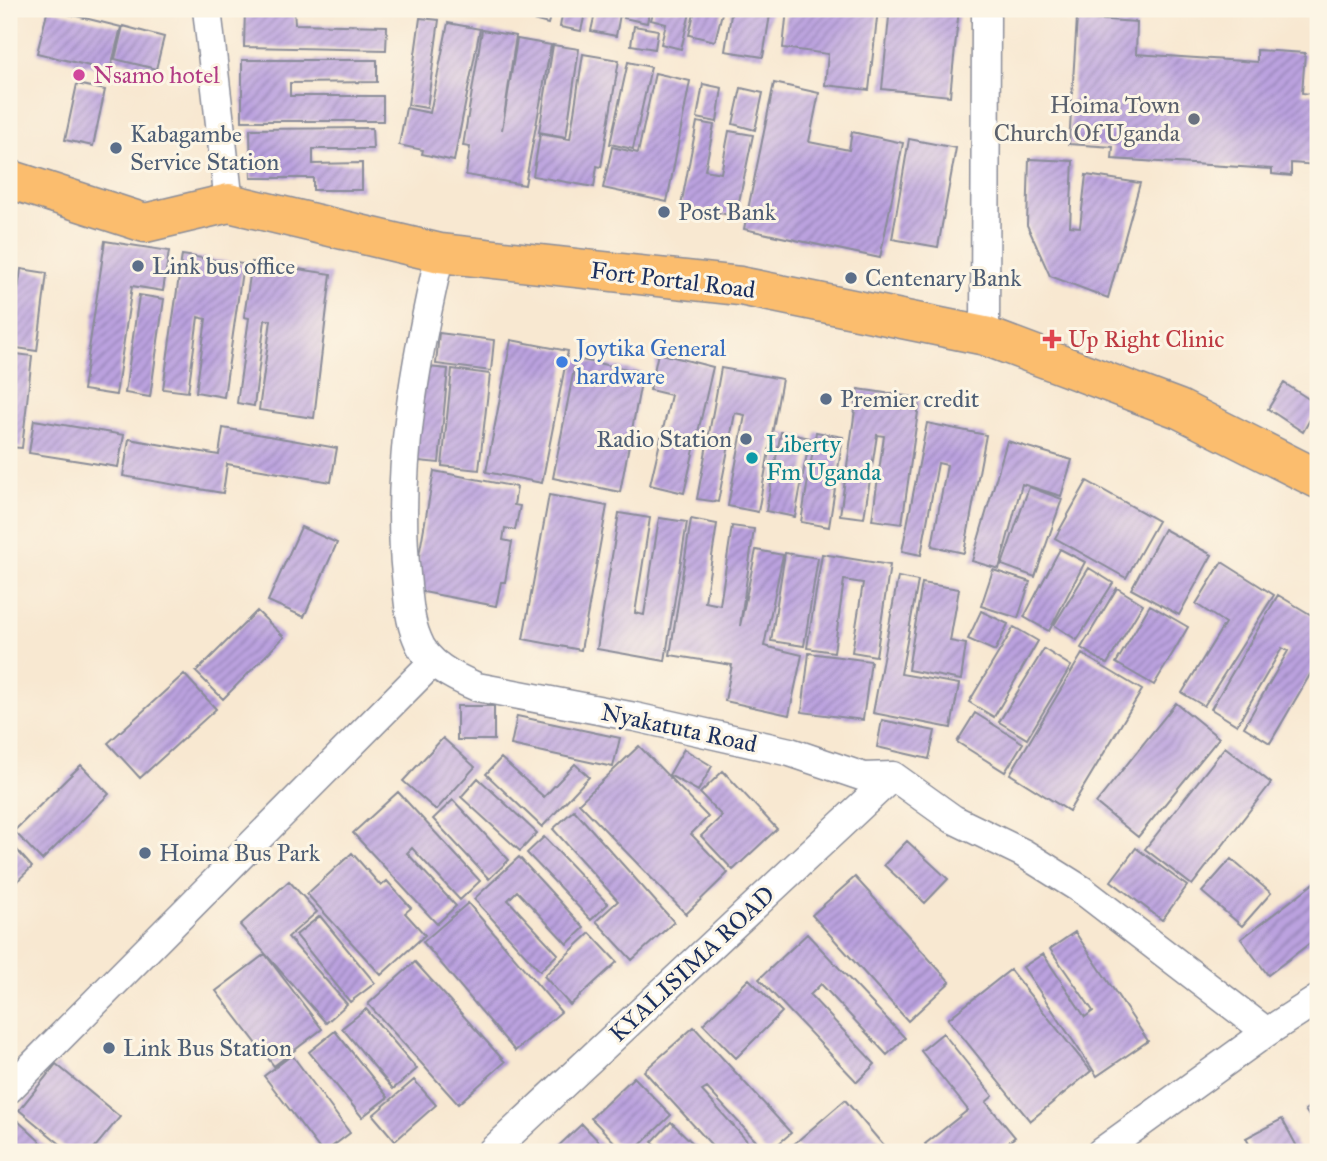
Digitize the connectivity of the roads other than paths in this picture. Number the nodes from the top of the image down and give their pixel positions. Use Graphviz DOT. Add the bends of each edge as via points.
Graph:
graph roads {
  1 [pos="207,9"];
  2 [pos="986,9"];
  3 [pos="9,179"];
  4 [pos="229,203"];
  5 [pos="440,253"];
  6 [pos="985,336"];
  7 [pos="1318,479"];
  8 [pos="433,662"];
  9 [pos="893,776"];
  10 [pos="1318,999"];
  11 [pos="1267,1032"];
  12 [pos="9,1089"];
  13 [pos="492,1152"];
  14 [pos="1101,1152"];
  1 -- 4 [label="street"];
  2 -- 6 [label="street"];
  3 -- 4 [label="main road, Fort Portal Road" via="145,223"];
  4 -- 5 [label="main road, Fort Portal Road"];
  5 -- 6 [label="main road, Fort Portal Road" via="740,286"];
  5 -- 8 [label="street, Nyakatuta Road" via="422,335 401,519 410,611 417,640"];
  6 -- 7 [label="main road, Fort Portal Road" via="1179,409"];
  8 -- 9 [label="street, Nyakatuta Road" via="477,687 790,752 864,778"];
  8 -- 12 [label="street"];
  9 -- 11 [label="street" via="953,819 1023,853 1082,890"];
  9 -- 13 [label="street, KYALISIMA ROAD"];
  10 -- 11 [label="street"];
  11 -- 14 [label="street"];
}
